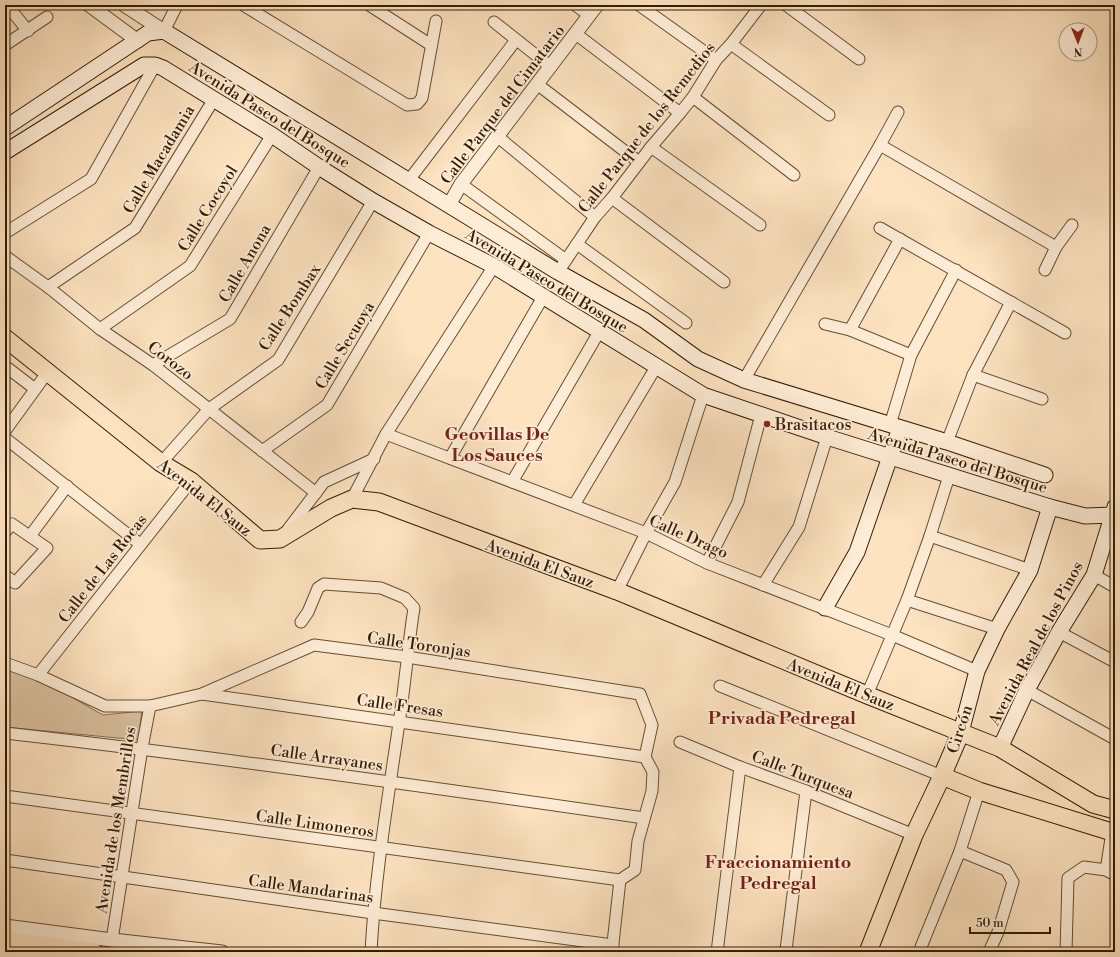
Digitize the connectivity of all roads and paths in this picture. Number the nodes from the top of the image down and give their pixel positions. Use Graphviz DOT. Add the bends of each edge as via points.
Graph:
graph roads {
  1 [pos="7,5"];
  2 [pos="89,5"];
  3 [pos="124,5"];
  4 [pos="178,5"];
  5 [pos="242,5"];
  6 [pos="369,5"];
  7 [pos="575,5"];
  8 [pos="597,5"];
  9 [pos="639,5"];
  10 [pos="786,5"];
  11 [pos="756,7"];
  12 [pos="589,15"];
  13 [pos="47,17"];
  14 [pos="436,21"];
  15 [pos="494,22"];
  16 [pos="28,30"];
  17 [pos="164,31"];
  18 [pos="576,34"];
  19 [pos="516,40"];
  20 [pos="138,41"];
  21 [pos="731,44"];
  22 [pos="5,45"];
  23 [pos="431,45"];
  24 [pos="859,59"];
  25 [pos="716,60"];
  26 [pos="155,65"];
  27 [pos="551,67"];
  28 [pos="537,84"];
  29 [pos="693,97"];
  30 [pos="214,99"];
  31 [pos="898,112"];
  32 [pos="680,113"];
  33 [pos="829,115"];
  34 [pos="5,128"];
  35 [pos="272,135"];
  36 [pos="497,136"];
  37 [pos="880,145"];
  38 [pos="651,147"];
  39 [pos="5,152"];
  40 [pos="639,162"];
  41 [pos="319,167"];
  42 [pos="794,175"];
  43 [pos="409,180"];
  44 [pos="461,184"];
  45 [pos="612,198"];
  46 [pos="373,201"];
  47 [pos="449,204"];
  48 [pos="595,217"];
  49 [pos="760,225"];
  50 [pos="1072,225"];
  51 [pos="880,228"];
  52 [pos="429,233"];
  53 [pos="5,234"];
  54 [pos="900,239"];
  55 [pos="577,244"];
  56 [pos="1056,247"];
  57 [pos="5,256"];
  58 [pos="494,266"];
  59 [pos="562,266"];
  60 [pos="956,270"];
  61 [pos="1045,270"];
  62 [pos="724,282"];
  63 [pos="48,287"];
  64 [pos="543,297"];
  65 [pos="1011,302"];
  66 [pos="686,323"];
  67 [pos="825,324"];
  68 [pos="100,329"];
  69 [pos="850,330"];
  70 [pos="599,332"];
  71 [pos="1065,333"];
  72 [pos="5,338"];
  73 [pos="910,355"];
  74 [pos="153,365"];
  75 [pos="5,366"];
  76 [pos="656,367"];
  77 [pos="47,373"];
  78 [pos="972,375"];
  79 [pos="744,380"];
  80 [pos="35,389"];
  81 [pos="703,394"];
  82 [pos="1042,399"];
  83 [pos="208,409"];
  84 [pos="761,415"];
  85 [pos="895,427"];
  86 [pos="5,431"];
  87 [pos="386,434"];
  88 [pos="826,437"];
  89 [pos="5,438"];
  90 [pos="947,442"];
  91 [pos="262,451"];
  92 [pos="890,457"];
  93 [pos="450,458"];
  94 [pos="374,459"];
  95 [pos="161,463"];
  96 [pos="1044,475"];
  97 [pos="949,476"];
  98 [pos="191,481"];
  99 [pos="512,482"];
  100 [pos="67,486"];
  101 [pos="316,493"];
  102 [pos="352,499"];
  103 [pos="574,505"];
  104 [pos="1050,507"];
  105 [pos="1114,512"];
  106 [pos="5,532"];
  107 [pos="646,533"];
  108 [pos="30,536"];
  109 [pos="930,536"];
  110 [pos="280,539"];
  111 [pos="140,544"];
  112 [pos="707,563"];
  113 [pos="1030,570"];
  114 [pos="5,575"];
  115 [pos="1094,575"];
  116 [pos="763,585"];
  117 [pos="1115,587"];
  118 [pos="617,591"];
  119 [pos="908,600"];
  120 [pos="825,608"];
  121 [pos="302,622"];
  122 [pos="997,629"];
  123 [pos="1059,632"];
  124 [pos="892,635"];
  125 [pos="407,658"];
  126 [pos="1115,662"];
  127 [pos="5,663"];
  128 [pos="977,671"];
  129 [pos="38,675"];
  130 [pos="720,686"];
  131 [pos="1027,690"];
  132 [pos="202,694"];
  133 [pos="867,695"];
  134 [pos="150,706"];
  135 [pos="399,721"];
  136 [pos="961,732"];
  137 [pos="5,733"];
  138 [pos="1115,739"];
  139 [pos="680,742"];
  140 [pos="142,748"];
  141 [pos="1000,748"];
  142 [pos="646,757"];
  143 [pos="740,767"];
  144 [pos="942,776"];
  145 [pos="390,781"];
  146 [pos="806,791"];
  147 [pos="979,791"];
  148 [pos="5,796"];
  149 [pos="1115,810"];
  150 [pos="132,814"];
  151 [pos="644,818"];
  152 [pos="1114,833"];
  153 [pos="914,835"];
  154 [pos="381,848"];
  155 [pos="960,851"];
  156 [pos="5,860"];
  157 [pos="1111,872"];
  158 [pos="122,877"];
  159 [pos="620,880"];
  160 [pos="373,913"];
  161 [pos="5,926"];
  162 [pos="998,932"];
  163 [pos="5,940"];
  164 [pos="112,940"];
  165 [pos="612,948"];
  166 [pos="94,952"];
  167 [pos="222,952"];
  168 [pos="371,952"];
  169 [pos="717,952"];
  170 [pos="783,952"];
  171 [pos="868,952"];
  172 [pos="919,952"];
  173 [pos="989,952"];
  174 [pos="999,952"];
  175 [pos="1066,952"];
  1 -- 16 [label="street"];
  2 -- 20 [label="street"];
  3 -- 17 [label="street"];
  4 -- 17 [label="street"];
  5 -- 23 [label="street" via="408,105 417,104 422,98"];
  6 -- 23 [label="street"];
  7 -- 12 [label="street"];
  8 -- 12 [label="street, Calle Parque del Cimatario"];
  9 -- 25 [label="street"];
  10 -- 24 [label="street"];
  11 -- 21 [label="street, Calle Parque de los Remedios"];
  12 -- 18 [label="street, Calle Parque del Cimatario"];
  13 -- 16 [label="street"];
  14 -- 23 [label="street"];
  15 -- 19 [label="street"];
  16 -- 22 [label="street"];
  17 -- 20 [label="main road" via="148,33"];
  17 -- 43 [label="main road, Avenida Paseo del Bosque"];
  18 -- 27 [label="street, Calle Parque del Cimatario"];
  18 -- 32 [label="street"];
  19 -- 27 [label="street"];
  19 -- 43 [label="street"];
  20 -- 34 [label="main road"];
  21 -- 25 [label="street, Calle Parque de los Remedios"];
  21 -- 33 [label="street"];
  25 -- 29 [label="street, Calle Parque de los Remedios"];
  26 -- 30 [label="main road, Avenida Paseo del Bosque"];
  26 -- 39 [label="main road" via="144,65"];
  26 -- 53 [label="street" via="91,179"];
  27 -- 28 [label="street, Calle Parque del Cimatario"];
  28 -- 36 [label="street, Calle Parque del Cimatario"];
  28 -- 40 [label="street"];
  29 -- 32 [label="street, Calle Parque de los Remedios"];
  29 -- 42 [label="street"];
  30 -- 35 [label="main road, Avenida Paseo del Bosque"];
  30 -- 63 [label="street, Calle Macadamia" via="135,228"];
  31 -- 37 [label="street"];
  32 -- 38 [label="street, Calle Parque de los Remedios"];
  35 -- 41 [label="main road, Avenida Paseo del Bosque"];
  35 -- 68 [label="street, Calle Cocoyol" via="190,266"];
  36 -- 44 [label="street, Calle Parque del Cimatario"];
  36 -- 48 [label="street"];
  37 -- 56 [label="street"];
  37 -- 79 [label="street"];
  38 -- 40 [label="street, Calle Parque de los Remedios"];
  38 -- 49 [label="street"];
  40 -- 45 [label="street, Calle Parque de los Remedios"];
  41 -- 46 [label="main road, Avenida Paseo del Bosque"];
  41 -- 74 [label="street, Calle Anona" via="230,319"];
  43 -- 47 [label="main road, Avenida Paseo del Bosque"];
  44 -- 47 [label="street, Calle Parque del Cimatario"];
  44 -- 59 [label="street"];
  45 -- 48 [label="street, Calle Parque de los Remedios"];
  45 -- 62 [label="street"];
  46 -- 52 [label="main road, Avenida Paseo del Bosque"];
  46 -- 83 [label="street, Calle Bombax" via="278,360"];
  47 -- 59 [label="main road, Avenida Paseo del Bosque"];
  48 -- 55 [label="street, Calle Parque de los Remedios"];
  50 -- 56 [label="street"];
  51 -- 54 [label="street"];
  52 -- 58 [label="main road, Avenida Paseo del Bosque"];
  52 -- 91 [label="street, Calle Secuoya" via="327,405"];
  54 -- 60 [label="street"];
  54 -- 69 [label="street"];
  55 -- 59 [label="street, Calle Parque de los Remedios"];
  55 -- 66 [label="street"];
  56 -- 61 [label="street"];
  57 -- 63 [label="street, Corozo"];
  58 -- 64 [label="main road, Avenida Paseo del Bosque"];
  58 -- 87 [label="street"];
  59 -- 79 [label="main road, Avenida Paseo del Bosque" via="698,359"];
  60 -- 65 [label="street"];
  60 -- 73 [label="street"];
  63 -- 68 [label="street, Corozo"];
  64 -- 70 [label="main road, Avenida Paseo del Bosque"];
  64 -- 93 [label="street"];
  65 -- 71 [label="street"];
  65 -- 78 [label="street"];
  67 -- 69 [label="street"];
  68 -- 74 [label="street, Corozo"];
  69 -- 73 [label="street"];
  70 -- 76 [label="main road, Avenida Paseo del Bosque"];
  70 -- 99 [label="street"];
  72 -- 77 [label="main road, Avenida El Sauz"];
  73 -- 85 [label="street"];
  74 -- 83 [label="street, Corozo"];
  75 -- 80 [label="street"];
  76 -- 81 [label="main road, Avenida Paseo del Bosque"];
  76 -- 103 [label="street"];
  77 -- 80 [label="street"];
  77 -- 95 [label="main road, Avenida El Sauz"];
  78 -- 82 [label="street"];
  78 -- 90 [label="street"];
  79 -- 85 [label="main road, Avenida Paseo del Bosque"];
  80 -- 86 [label="street"];
  81 -- 84 [label="main road, Avenida Paseo del Bosque"];
  81 -- 107 [label="street" via="675,482"];
  83 -- 91 [label="street, Corozo"];
  83 -- 95 [label="street, Calle Bombax"];
  84 -- 88 [label="main road, Avenida Paseo del Bosque"];
  84 -- 112 [label="street" via="738,502"];
  85 -- 90 [label="main road, Avenida Paseo del Bosque"];
  85 -- 92 [label="main road"];
  87 -- 93 [label="street, Calle Drago"];
  87 -- 94 [label="street"];
  88 -- 92 [label="main road, Avenida Paseo del Bosque"];
  88 -- 116 [label="street" via="799,528"];
  89 -- 100 [label="street"];
  90 -- 96 [label="main road, Avenida Paseo del Bosque"];
  91 -- 101 [label="street, Corozo"];
  92 -- 97 [label="main road, Avenida Paseo del Bosque"];
  92 -- 120 [label="main road" via="857,552"];
  93 -- 99 [label="street, Calle Drago"];
  94 -- 101 [label="street" via="324,482"];
  94 -- 102 [label="street"];
  95 -- 98 [label="main road, Avenida El Sauz"];
  97 -- 104 [label="main road, Avenida Paseo del Bosque"];
  97 -- 109 [label="street"];
  98 -- 110 [label="main road, Avenida El Sauz" via="260,540"];
  98 -- 111 [label="street, Calle de Las Rocas"];
  99 -- 103 [label="street, Calle Drago"];
  100 -- 108 [label="street"];
  100 -- 111 [label="street"];
  101 -- 110 [label="street"];
  102 -- 110 [label="main road, Avenida El Sauz" via="331,508"];
  102 -- 118 [label="main road, Avenida El Sauz" via="379,502"];
  103 -- 107 [label="street, Calle Drago"];
  104 -- 105 [label="main road, Avenida Paseo del Bosque" via="1086,516"];
  104 -- 113 [label="main road, Circón"];
  105 -- 115 [label="main road, Avenida Real de los Pinos"];
  106 -- 108 [label="street" via="12,524"];
  107 -- 112 [label="street, Calle Drago"];
  107 -- 118 [label="street"];
  108 -- 114 [label="street" via="47,548 15,583"];
  109 -- 113 [label="street"];
  109 -- 119 [label="street"];
  111 -- 129 [label="street, Calle de Las Rocas"];
  112 -- 116 [label="street, Calle Drago"];
  113 -- 122 [label="main road, Circón"];
  115 -- 117 [label="street"];
  115 -- 123 [label="main road, Avenida Real de los Pinos"];
  116 -- 120 [label="street, Calle Drago"];
  118 -- 133 [label="main road, Avenida El Sauz"];
  119 -- 122 [label="street"];
  119 -- 124 [label="street"];
  120 -- 124 [label="street, Calle Drago"];
  121 -- 125 [label="street" via="318,588 324,584 381,588 405,598 414,608"];
  122 -- 128 [label="main road, Circón"];
  123 -- 126 [label="street"];
  123 -- 131 [label="main road, Avenida Real de los Pinos"];
  124 -- 128 [label="street, Calle Drago"];
  124 -- 133 [label="street"];
  125 -- 132 [label="street, Calle Toronjas" via="314,645"];
  125 -- 135 [label="street"];
  125 -- 142 [label="street, Calle Toronjas" via="640,694 652,725"];
  127 -- 129 [label="street, Calle Fresas"];
  128 -- 136 [label="main road, Circón"];
  129 -- 134 [label="street, Calle Fresas" via="105,706"];
  130 -- 144 [label="street"];
  131 -- 138 [label="street"];
  131 -- 141 [label="main road, Avenida Real de los Pinos"];
  132 -- 134 [label="street, Calle Fresas"];
  132 -- 135 [label="street, Calle Fresas"];
  133 -- 136 [label="main road, Avenida El Sauz"];
  134 -- 140 [label="street, Avenida de los Membrillos"];
  135 -- 142 [label="street, Calle Fresas"];
  135 -- 145 [label="street"];
  136 -- 141 [label="main road, Avenida El Sauz"];
  136 -- 144 [label="main road, Circón"];
  137 -- 140 [label="street, Calle Arrayanes"];
  139 -- 143 [label="street, Calle Turquesa"];
  140 -- 145 [label="street, Calle Arrayanes"];
  140 -- 150 [label="street, Avenida de los Membrillos"];
  141 -- 149 [label="main road, Avenida El Sauz" via="1093,804"];
  142 -- 151 [label="street" via="653,772 652,791"];
  143 -- 146 [label="street, Calle Turquesa"];
  143 -- 169 [label="street"];
  144 -- 147 [label="main road"];
  144 -- 153 [label="main road, Circón"];
  145 -- 151 [label="street, Calle Arrayanes"];
  145 -- 154 [label="street"];
  146 -- 153 [label="street, Calle Turquesa"];
  146 -- 170 [label="street" via="786,950"];
  147 -- 152 [label="main road"];
  147 -- 155 [label="street"];
  148 -- 150 [label="street, Calle Limoneros"];
  150 -- 154 [label="street, Calle Limoneros"];
  150 -- 158 [label="street, Avenida de los Membrillos"];
  151 -- 159 [label="street" via="635,870"];
  152 -- 157 [label="street"];
  153 -- 171 [label="main road, Circón"];
  154 -- 159 [label="street, Calle Limoneros"];
  154 -- 160 [label="street"];
  155 -- 162 [label="street" via="1006,870 1013,882"];
  155 -- 172 [label="street"];
  156 -- 158 [label="street, Calle Mandarinas"];
  157 -- 175 [label="street" via="1084,866 1068,878"];
  158 -- 160 [label="street, Calle Mandarinas"];
  158 -- 164 [label="street, Avenida de los Membrillos"];
  159 -- 165 [label="street"];
  160 -- 165 [label="street, Calle Mandarinas"];
  160 -- 168 [label="street"];
  161 -- 164 [label="street"];
  162 -- 173 [label="street"];
  162 -- 174 [label="street"];
  163 -- 166 [label="main road"];
  164 -- 167 [label="street"];
}
